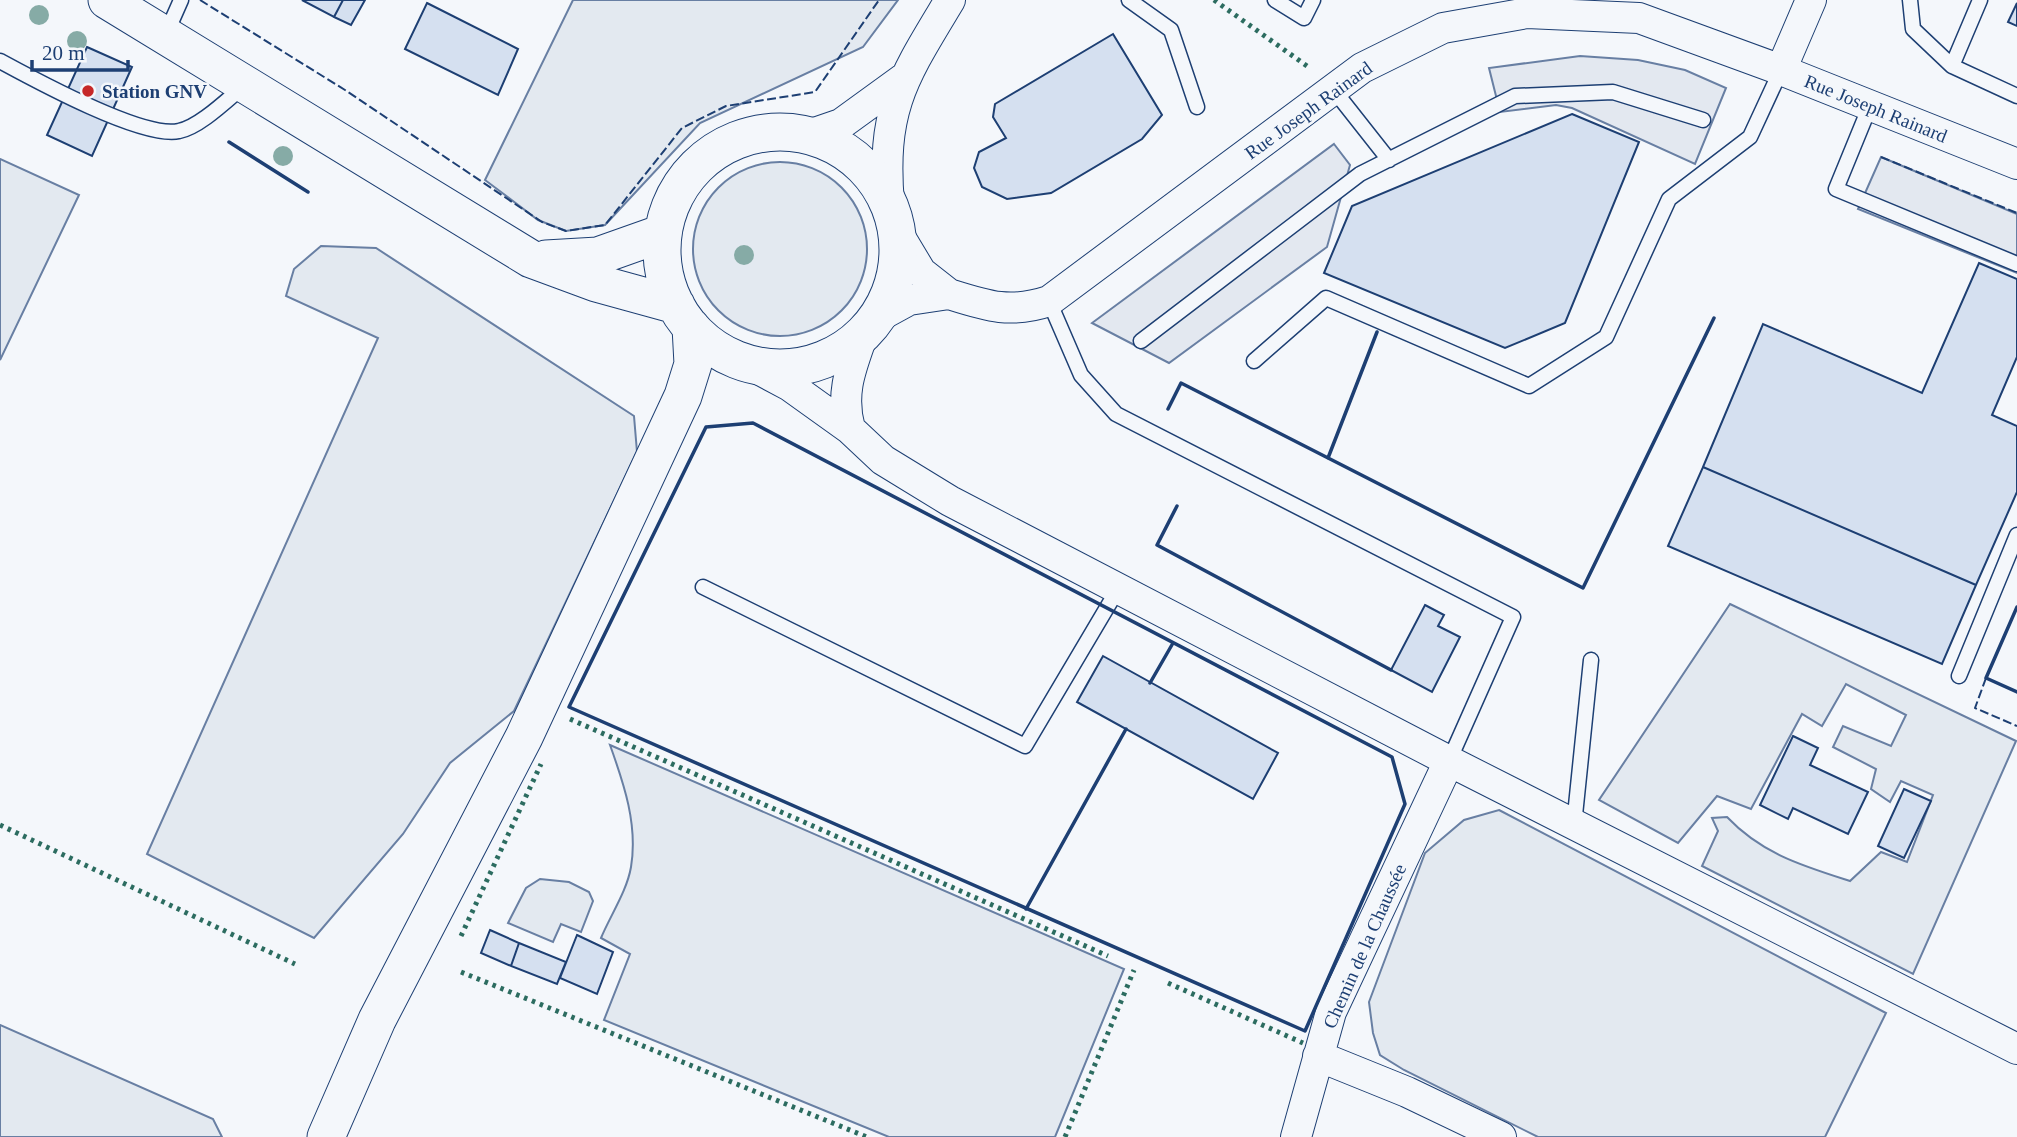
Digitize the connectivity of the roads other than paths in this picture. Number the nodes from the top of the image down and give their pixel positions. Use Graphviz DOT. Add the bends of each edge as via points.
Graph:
graph roads {
  1 [pos="107,0"];
  2 [pos="181,0"];
  3 [pos="950,0"];
  4 [pos="1129,0"];
  5 [pos="1275,0"];
  6 [pos="1313,0"];
  7 [pos="1811,0"];
  8 [pos="1910,0"];
  9 [pos="1980,0"];
  10 [pos="165,36"];
  11 [pos="0,61"];
  12 [pos="1952,66"];
  13 [pos="1781,70"];
  14 [pos="903,79"];
  15 [pos="245,85"];
  16 [pos="1333,89"];
  17 [pos="2017,96"];
  18 [pos="1870,106"];
  19 [pos="1197,107"];
  20 [pos="1703,120"];
  21 [pos="809,135"];
  22 [pos="1389,160"];
  23 [pos="2017,164"];
  24 [pos="893,218"];
  25 [pos="663,233"];
  26 [pos="531,260"];
  27 [pos="2017,264"];
  28 [pos="949,294"];
  29 [pos="1049,301"];
  30 [pos="683,316"];
  31 [pos="869,326"];
  32 [pos="1141,341"];
  33 [pos="742,361"];
  34 [pos="1254,361"];
  35 [pos="683,396"];
  36 [pos="850,429"];
  37 [pos="2017,535"];
  38 [pos="703,587"];
  39 [pos="1118,589"];
  40 [pos="1591,660"];
  41 [pos="1959,676"];
  42 [pos="1449,761"];
  43 [pos="1574,825"];
  44 [pos="2017,1049"];
  45 [pos="1318,1056"];
  46 [pos="326,1137"];
  47 [pos="1296,1137"];
  48 [pos="1501,1137"];
  1 -- 10 [label="street"];
  2 -- 10 [label="lane"];
  3 -- 14 [label="street"];
  4 -- 19 [label="lane" via="1171,30"];
  5 -- 6 [label="lane" via="1304,18"];
  7 -- 13 [label="street"];
  8 -- 12 [label="lane" via="1913,29"];
  9 -- 12 [label="lane"];
  10 -- 15 [label="street"];
  11 -- 15 [label="lane" via="140,127 179,131 212,113"];
  12 -- 17 [label="lane"];
  13 -- 16 [label="street, Rue Joseph Rainard" via="1639,18 1527,13 1443,28 1362,68"];
  13 -- 18 [label="street, Rue Joseph Rainard"];
  13 -- 34 [label="lane" via="1750,137 1670,199 1606,337 1529,386 1326,298"];
  14 -- 21 [label="street" via="841,124"];
  14 -- 24 [label="street" via="885,158"];
  15 -- 26 [label="street"];
  16 -- 22 [label="lane"];
  16 -- 29 [label="street, Rue Joseph Rainard"];
  18 -- 23 [label="street, Rue Joseph Rainard"];
  18 -- 27 [label="lane" via="1836,189"];
  20 -- 22 [label="lane" via="1613,92 1516,96"];
  21 -- 24 [label="street" via="849,153 878,184"];
  21 -- 25 [label="street" via="753,134 703,160 670,206"];
  22 -- 32 [label="lane" via="1360,174"];
  24 -- 28 [label="street" via="921,272"];
  24 -- 31 [label="street" via="895,277"];
  25 -- 26 [label="street" via="598,256"];
  25 -- 30 [label="street" via="664,270"];
  26 -- 30 [label="street"];
  28 -- 29 [label="street, Rue Joseph Rainard" via="992,308 1027,309"];
  28 -- 31 [label="street" via="909,300"];
  29 -- 42 [label="lane" via="1081,375 1116,414 1513,617"];
  30 -- 33 [label="street" via="712,345"];
  30 -- 35 [label="street" via="692,364"];
  31 -- 33 [label="street" via="821,360 784,367"];
  31 -- 36 [label="street" via="850,368 843,405"];
  33 -- 35 [label="street" via="707,374"];
  33 -- 36 [label="street" via="790,386"];
  35 -- 46 [label="street" via="524,737 377,1020"];
  36 -- 39 [label="street" via="883,460 950,501"];
  37 -- 41 [label="lane"];
  38 -- 39 [label="lane" via="1025,746"];
  39 -- 42 [label="street"];
  40 -- 43 [label="lane"];
  42 -- 43 [label="street"];
  42 -- 45 [label="street, Chemin de la Chaussée" via="1331,1012"];
  43 -- 44 [label="street"];
  45 -- 47 [label="street, Chemin de la Chaussée"];
  45 -- 48 [label="street"];
}
